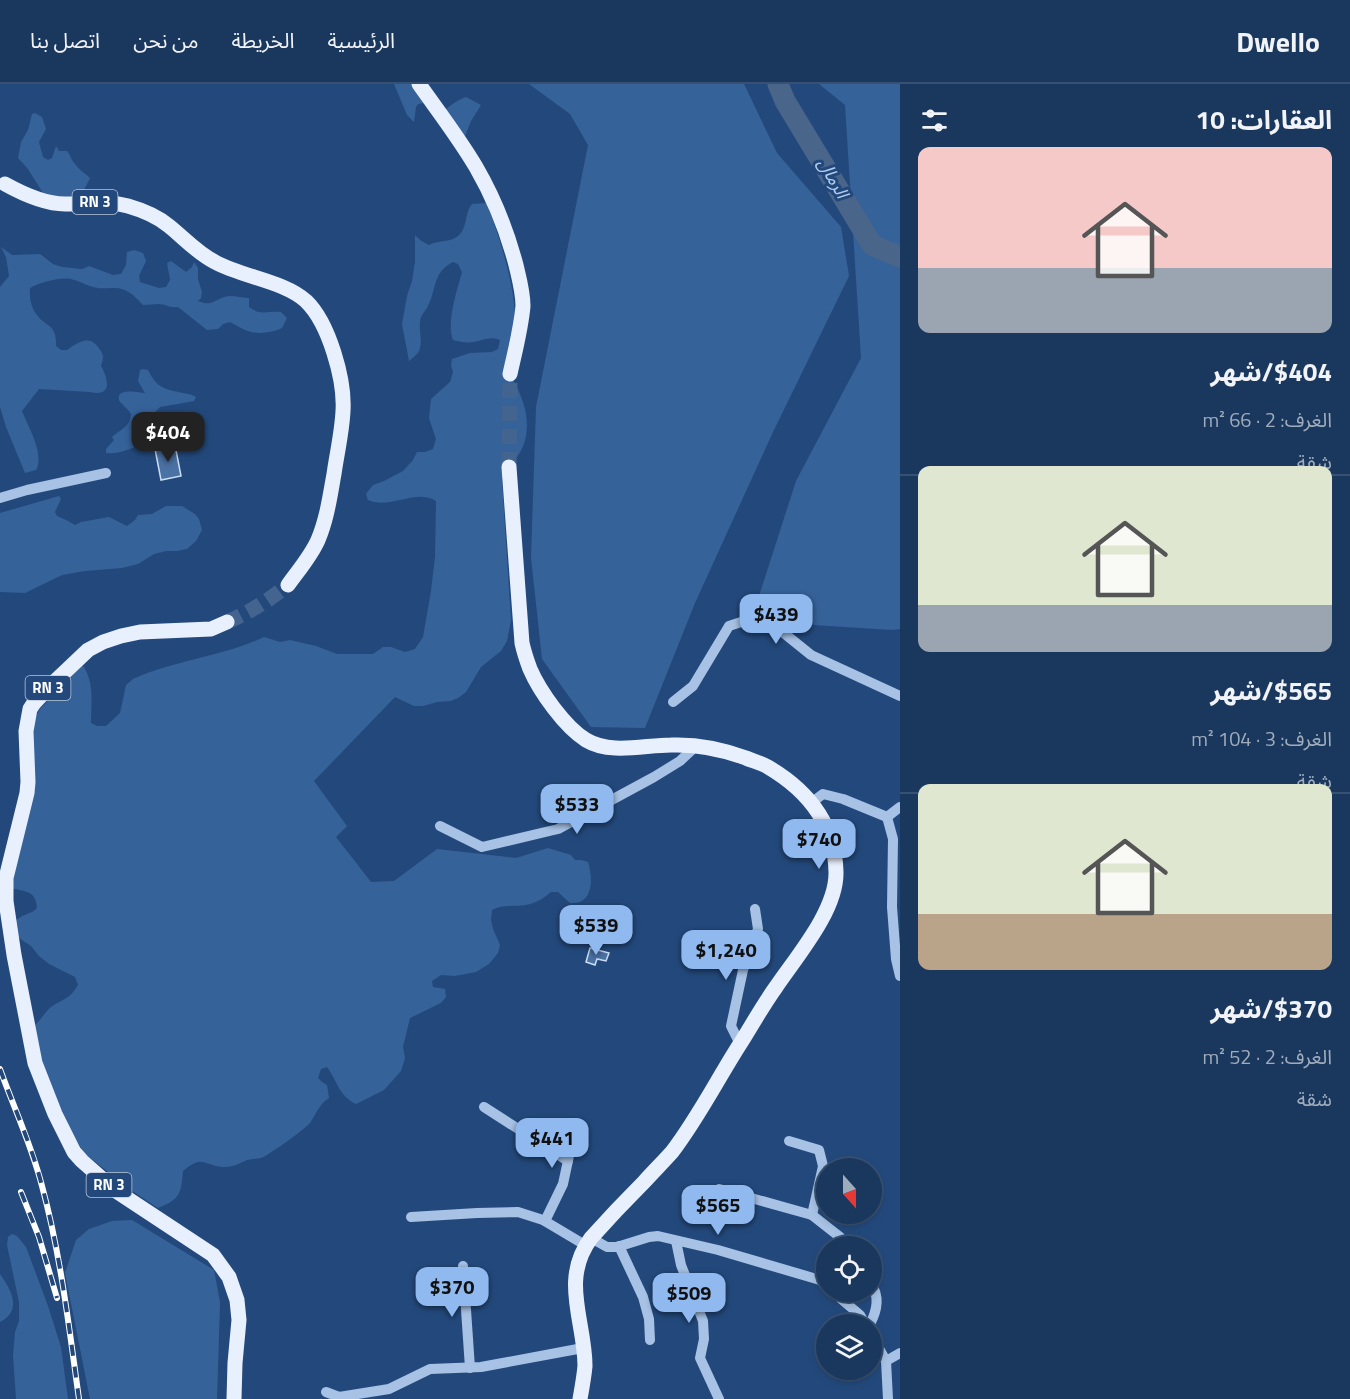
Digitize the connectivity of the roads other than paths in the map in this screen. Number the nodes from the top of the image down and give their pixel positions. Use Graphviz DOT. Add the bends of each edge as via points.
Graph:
graph roads {
  1 [pos="419,84"];
  2 [pos="5,184"];
  3 [pos="510,374"];
  4 [pos="509,468"];
  5 [pos="106,473"];
  6 [pos="0,498"];
  7 [pos="288,585"];
  8 [pos="227,622"];
  9 [pos="900,696"];
  10 [pos="673,702"];
  11 [pos="696,746"];
  12 [pos="811,802"];
  13 [pos="900,807"];
  14 [pos="887,817"];
  15 [pos="440,826"];
  16 [pos="755,909"];
  17 [pos="900,976"];
  18 [pos="740,1044"];
  19 [pos="484,1107"];
  20 [pos="576,1123"];
  21 [pos="789,1141"];
  22 [pos="568,1161"];
  23 [pos="719,1189"];
  24 [pos="812,1215"];
  25 [pos="411,1217"];
  26 [pos="545,1221"];
  27 [pos="840,1236"];
  28 [pos="588,1241"];
  29 [pos="676,1241"];
  30 [pos="619,1246"];
  31 [pos="463,1266"];
  32 [pos="816,1279"];
  33 [pos="845,1302"];
  34 [pos="859,1314"];
  35 [pos="650,1341"];
  36 [pos="583,1348"];
  37 [pos="900,1353"];
  38 [pos="882,1354"];
  39 [pos="886,1361"];
  40 [pos="470,1368"];
  41 [pos="326,1392"];
  42 [pos="234,1399"];
  43 [pos="580,1399"];
  44 [pos="719,1399"];
  45 [pos="888,1399"];
  1 -- 3 [label="main road" via="476,167 513,255 523,304"];
  2 -- 7 [label="main road, RN 3" via="53,203 117,203 152,215 217,263 286,289 319,316 343,393 342,424 326,520 317,542"];
  4 -- 11 [label="main road" via="522,644 531,671 546,696 574,730 597,745"];
  5 -- 6 [label="street"];
  8 -- 42 [label="main road, RN 3" via="211,628 140,632 102,642 88,650 34,703 26,731 27,793 6,878 6,902 36,1063 55,1114 75,1152 117,1191 213,1255 230,1277 238,1320"];
  9 -- 10 [label="street" via="811,655 780,630 741,622 729,626 693,687"];
  11 -- 12 [label="main road" via="726,750 766,766"];
  11 -- 15 [label="street" via="680,761 558,829 482,847"];
  12 -- 14 [label="street" via="823,794"];
  12 -- 18 [label="main road" via="833,845 833,894 808,942"];
  13 -- 14 [label="street"];
  14 -- 17 [label="street" via="893,839 892,907"];
  16 -- 18 [label="street" via="758,929 743,970 731,1026"];
  18 -- 28 [label="main road" via="689,1130"];
  19 -- 22 [label="street"];
  20 -- 22 [label="street"];
  21 -- 24 [label="street" via="819,1150 823,1166"];
  22 -- 26 [label="street" via="563,1184"];
  23 -- 24 [label="street"];
  24 -- 27 [label="street"];
  25 -- 26 [label="street" via="519,1212"];
  26 -- 28 [label="street"];
  28 -- 30 [label="street"];
  28 -- 36 [label="main road" via="578,1262 575,1282"];
  29 -- 30 [label="street" via="649,1236"];
  29 -- 32 [label="street"];
  29 -- 44 [label="street" via="703,1321 700,1358"];
  30 -- 35 [label="street" via="643,1297"];
  31 -- 40 [label="street"];
  33 -- 34 [label="street"];
  36 -- 40 [label="street"];
  36 -- 43 [label="main road"];
  37 -- 39 [label="street"];
  38 -- 39 [label="street"];
  39 -- 45 [label="street"];
  40 -- 41 [label="street" via="430,1369 389,1389 339,1398"];
}
